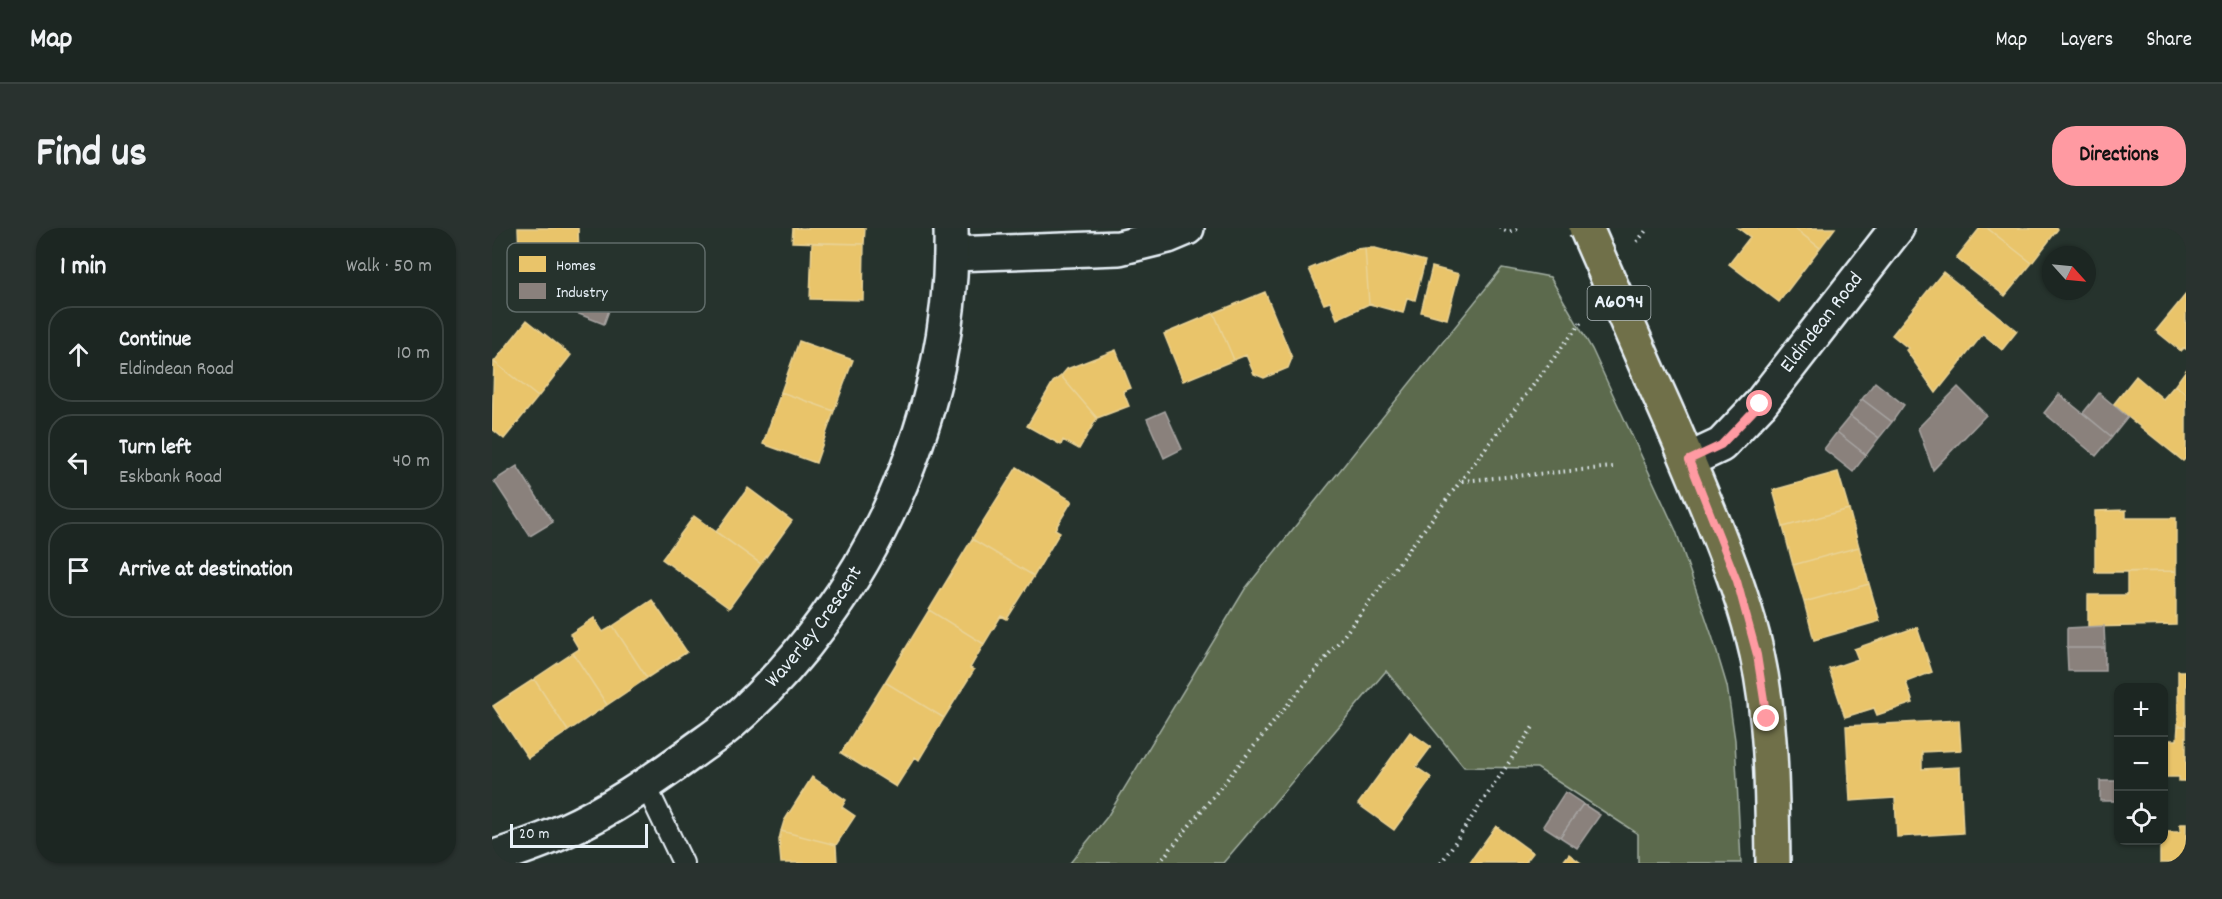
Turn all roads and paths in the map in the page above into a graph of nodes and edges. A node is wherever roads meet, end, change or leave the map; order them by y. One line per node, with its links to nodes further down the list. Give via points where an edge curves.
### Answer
1 (1187, 228): 7 (street, Waverley Crescent, via 1119,248)
2 (1499, 228): 3 (path, via 1508,232)
3 (1521, 228)
4 (1586, 228): 10 (main road, A6094, bridge)
5 (1648, 228): 8 (path)
6 (1897, 228): 10 (street, Eldindean Road, via 1760,404 1721,445)
7 (951, 241): 14 (street, Waverley Crescent, via 945,323 933,388 888,512 857,571 820,626 778,677 731,723)
8 (1636, 243)
9 (1584, 318): 12 (path)
10 (1689, 460): 19 (main road, A6094, via 1737,581 1757,655 1767,719)
11 (1613, 467): 12 (path)
12 (1462, 481): 17 (path, via 1342,638)
13 (1535, 724): 18 (path)
14 (646, 786): 15 (street, Waverley Crescent, via 564,831); 16 (lane)
15 (492, 858)
16 (683, 863)
17 (1159, 863)
18 (1441, 863)
19 (1773, 863)

